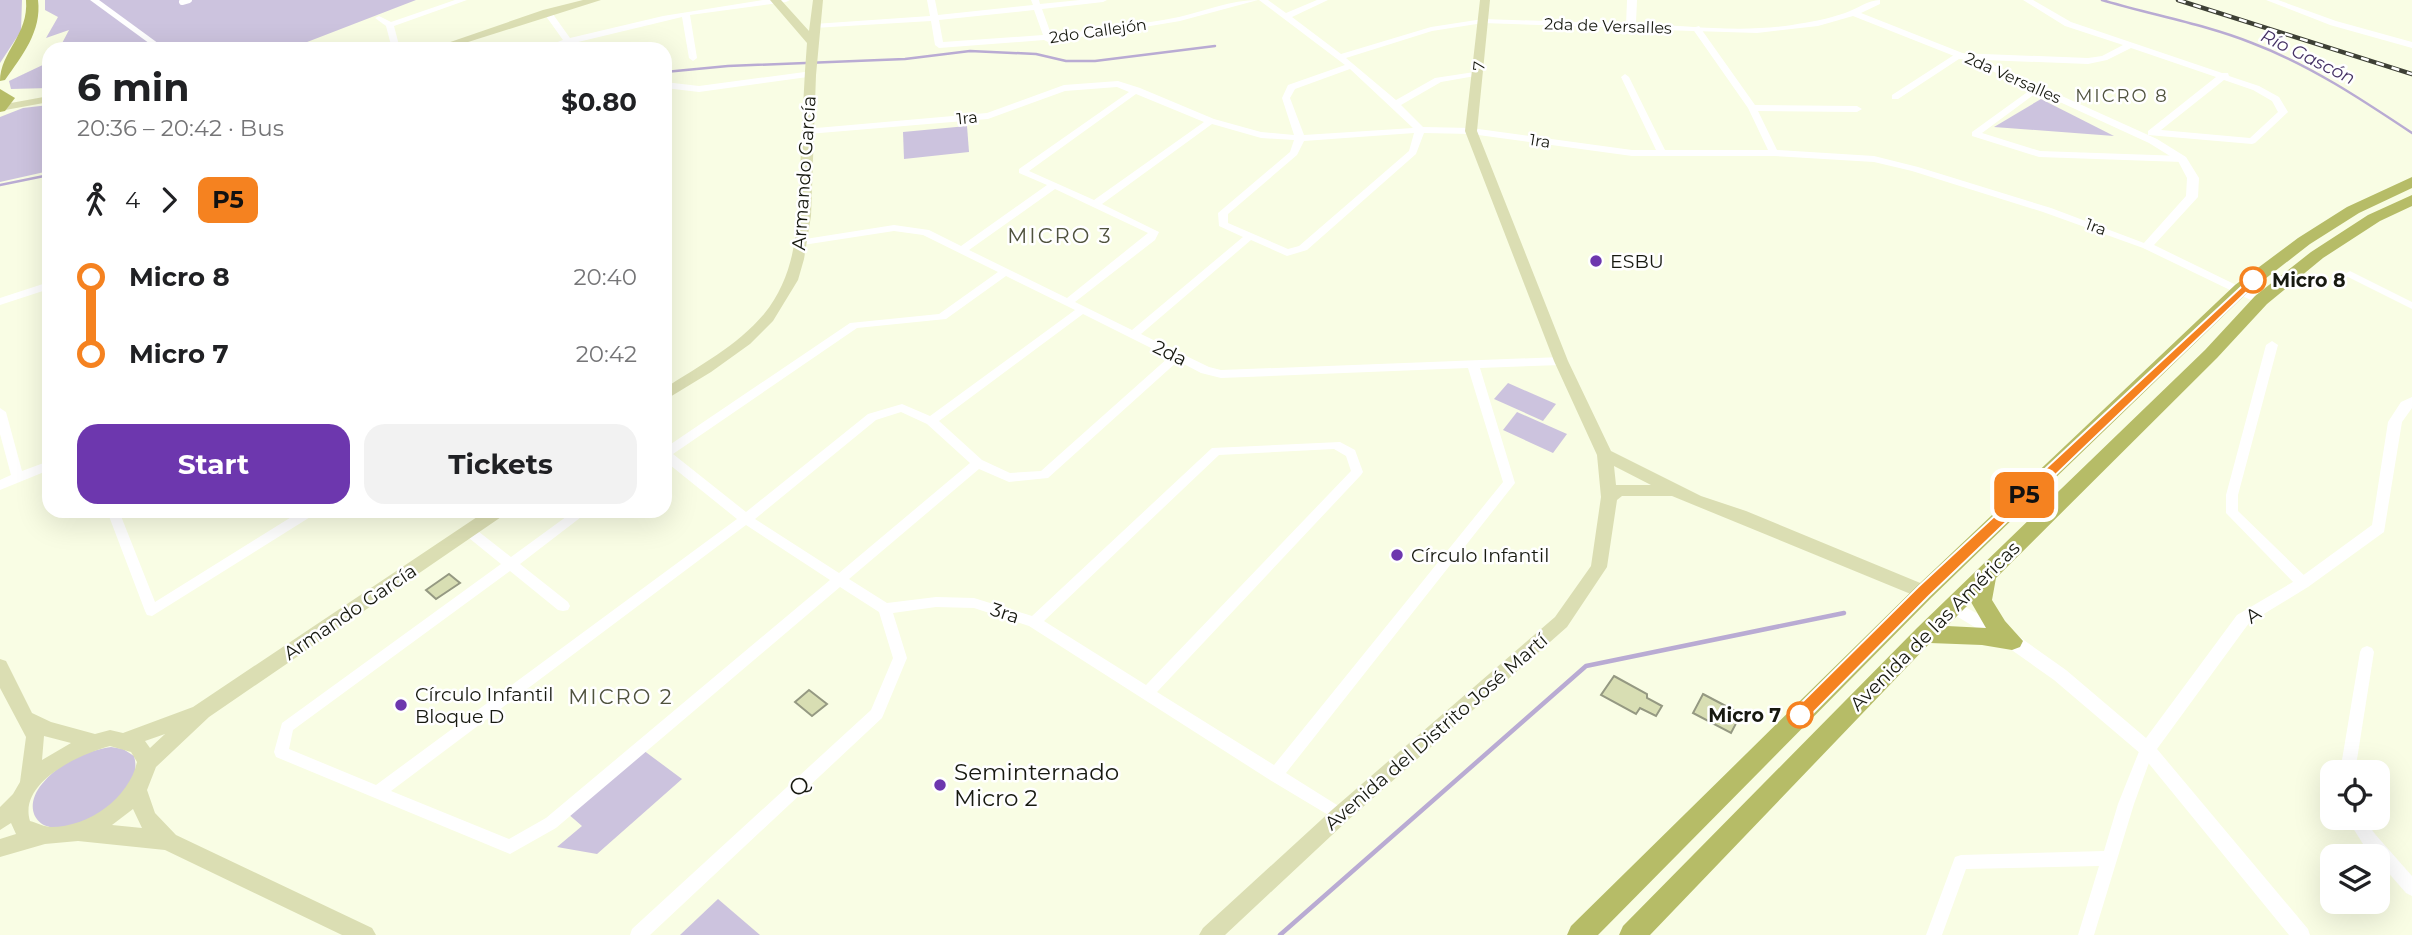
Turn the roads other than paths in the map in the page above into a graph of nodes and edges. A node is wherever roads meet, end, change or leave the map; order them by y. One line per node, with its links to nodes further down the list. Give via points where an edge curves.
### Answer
1 (32, 0): 47 (main road, via 35,13)
2 (94, 0): 33 (street)
3 (463, 0): 26 (street)
4 (596, 0): 19 (main road)
5 (775, 0): 6 (street); 21 (street); 32 (main road)
6 (786, 0)
7 (818, 0): 27 (main road, Armando García)
8 (931, 0): 24 (street)
9 (1103, 0): 18 (street)
10 (1254, 0): 31 (street, 2do Callejón, via 1180,19)
11 (1263, 0): 22 (street)
12 (1324, 0): 22 (street)
13 (1486, 0): 25 (main road, 7)
14 (1632, 0): 28 (street)
15 (2027, 0): 39 (street, via 2068,24)
16 (1876, 1): 20 (street, 2da de Versalles)
17 (2274, 1): 38 (street)
18 (1036, 4): 24 (street); 31 (street)
19 (547, 12): 35 (main road); 36 (street)
20 (1856, 14): 29 (street, 2da de Versalles, via 1776,30); 40 (street, 2da Versalles)
21 (686, 15): 37 (street); 42 (street)
22 (1286, 16): 41 (street)
23 (379, 18): 26 (street)
24 (934, 18): 27 (street); 31 (street, 2do Callejón, via 939,45)
25 (1483, 21): 28 (street, 2da de Versalles); 41 (street, 2da de Versalles, via 1431,29); 45 (main road, 7)
26 (390, 25): 34 (street)
27 (814, 26): 32 (main road, Armando García)
28 (1632, 26): 29 (street, 2da de Versalles)
29 (1696, 28): 57 (street)
30 (2412, 30): 38 (street)
31 (1048, 38)
32 (812, 41): 44 (main road, Armando García)
33 (152, 42)
34 (394, 42)
35 (456, 42)
36 (569, 42)
37 (582, 42)
38 (2408, 44)
39 (2130, 45): 40 (street, via 2088,61); 46 (street)
40 (1963, 56): 50 (street, 2da Versalles); 53 (street)
41 (1339, 57): 43 (street)
42 (693, 58)
43 (1350, 65): 56 (street); 64 (street, via 1291,87 1286,98)
44 (812, 67): 49 (street, via 699,89); 61 (main road, Armando García)
45 (1478, 73): 56 (street, via 1438,80); 62 (main road, 7)
46 (2225, 75): 63 (street); 63 (street, via 2276,99 2283,111 2252,141)
47 (0, 77)
48 (1625, 77): 65 (street)
49 (672, 86)
50 (2037, 88): 63 (street, 2da Versalles); 67 (street, via 1975,134 2039,154)
51 (1137, 90): 59 (street, 1ra); 61 (street, 1ra, via 1118,84 1064,88 988,116); 69 (street, via 1022,171)
52 (42, 93): 55 (main road)
53 (1895, 97)
54 (42, 99): 55 (main road)
55 (2, 101)
56 (1396, 104): 60 (street)
57 (1752, 108): 58 (street); 66 (street)
58 (1857, 109)
59 (1211, 121): 64 (street, 1ra, via 1261,135); 71 (street)
60 (1420, 130): 62 (street, 1ra); 64 (street, 1ra); 72 (street, via 1413,152 1303,248 1286,253)
61 (808, 131): 73 (main road, Armando García)
62 (1471, 131): 65 (street, 1ra, via 1600,150); 88 (main road, Avenida del Distrito José Martí)
63 (2149, 134): 67 (street, 2da Versalles)
64 (1300, 138): 72 (street, via 1294,153 1223,213 1223,223)
65 (1662, 153): 66 (street, 1ra)
66 (1774, 153): 74 (street, 1ra, via 1874,159 1915,169)
67 (2182, 159): 74 (street, via 2193,178 2192,198)
68 (2412, 182): 79 (main road, Avenida de las Américas, via 2353,210)
69 (1054, 185): 71 (street); 75 (street)
70 (2412, 200): 80 (main road, Avenida de las Américas, via 2317,255)
71 (1096, 203): 82 (street, via 1154,232)
72 (1250, 236): 85 (street)
73 (803, 242): 75 (street, 2da, via 894,228 925,232); 90 (main road, Armando García, via 793,278 768,318 737,347)
74 (2147, 246): 79 (street, 1ra)
75 (962, 249): 76 (street, 2da)
76 (1006, 271): 82 (street, 2da); 94 (street, via 942,317 854,325)
77 (2350, 274): 83 (street)
78 (42, 287): 81 (street)
79 (2241, 289): 80 (street, 1ra); 113 (main road, Avenida de las Américas)
80 (2261, 300): 110 (main road, Avenida de las Américas)
81 (0, 302)
82 (1068, 302): 84 (street, 2da)
83 (2411, 303)
84 (1082, 310): 85 (street, 2da); 93 (street)
85 (1133, 335): 87 (street, 2da)
86 (2273, 345): 112 (street, via 2232,495 2232,513)
87 (1177, 356): 89 (street, 2da, via 1221,374); 97 (street, via 1044,475 1009,478)
88 (1561, 361): 89 (street, 2da); 95 (main road, Avenida del Distrito José Martí)
89 (1474, 365): 130 (street, via 1509,483)
90 (672, 391)
91 (2412, 401): 112 (street, A, via 2395,422 2379,527)
92 (0, 412): 99 (street)
93 (931, 421): 97 (street); 107 (street, via 902,408 872,417)
94 (672, 449)
95 (1605, 455): 101 (main road); 102 (main road, Avenida del Distrito José Martí)
96 (672, 460): 107 (street)
97 (978, 463): 111 (street)
98 (42, 468): 99 (street)
99 (18, 478): 100 (street)
100 (0, 485)
101 (1674, 491): 102 (main road, via 1619,491); 113 (main road)
102 (1609, 497): 134 (main road, Avenida del Distrito José Martí, via 1599,567 1561,622)
103 (116, 518): 104 (street, via 152,611)
104 (300, 518)
105 (488, 518): 108 (main road, Armando García)
106 (573, 518): 109 (street)
107 (746, 519): 111 (street); 133 (street)
108 (469, 531): 109 (street); 123 (main road, Armando García)
109 (509, 563): 114 (street); 133 (street, via 287,727 281,752)
110 (1986, 573): 115 (main road, Avenida de las Américas); 119 (main road, via 1981,601 1997,627)
111 (841, 581): 116 (street); 133 (street, via 553,824 510,847)
112 (2303, 583): 127 (street, A, via 2243,619)
113 (1923, 592): 115 (main road); 146 (main road, Avenida de las Américas)
114 (564, 606)
115 (1953, 607): 118 (main road, Avenida de las Américas); 119 (street)
116 (885, 609): 117 (street, 3ra, via 936,602 974,603); 144 (street, Q, via 900,658 877,713)
117 (1034, 622): 122 (street, 3ra); 122 (street, via 1216,451 1336,445 1351,453 1357,472)
118 (1925, 634): 119 (main road); 147 (main road, Avenida de las Américas)
119 (2012, 640): 127 (street)
120 (2367, 652): 128 (street)
121 (0, 666): 124 (main road)
122 (1146, 694): 130 (street, 3ra)
123 (202, 711): 125 (main road, Armando García); 129 (main road, Armando García)
124 (24, 718): 126 (main road); 132 (main road, via 35,737)
125 (129, 739): 126 (main road, Armando García); 129 (main road, via 146,751)
126 (93, 741): 132 (main road, via 51,764)
127 (2147, 749): 141 (street, A); 150 (street)
128 (2349, 760)
129 (149, 761): 131 (main road)
130 (1275, 775): 134 (street, 3ra)
131 (137, 790): 137 (main road, via 100,823); 139 (main road, via 150,826)
132 (26, 791): 135 (main road); 138 (main road, via 18,812 23,828)
133 (378, 792)
134 (1340, 815): 145 (main road, Avenida del Distrito José Martí)
135 (0, 821)
136 (2363, 830): 142 (street)
137 (76, 833): 138 (main road); 139 (main road)
138 (42, 836): 140 (main road)
139 (169, 842): 143 (main road)
140 (0, 848)
141 (2111, 859): 148 (street, via 1961,862); 149 (street)
142 (2412, 888)
143 (365, 935)
144 (638, 935)
145 (1210, 935)
146 (1580, 935)
147 (1632, 935)
148 (1934, 935)
149 (2086, 935)
150 (2301, 935)

